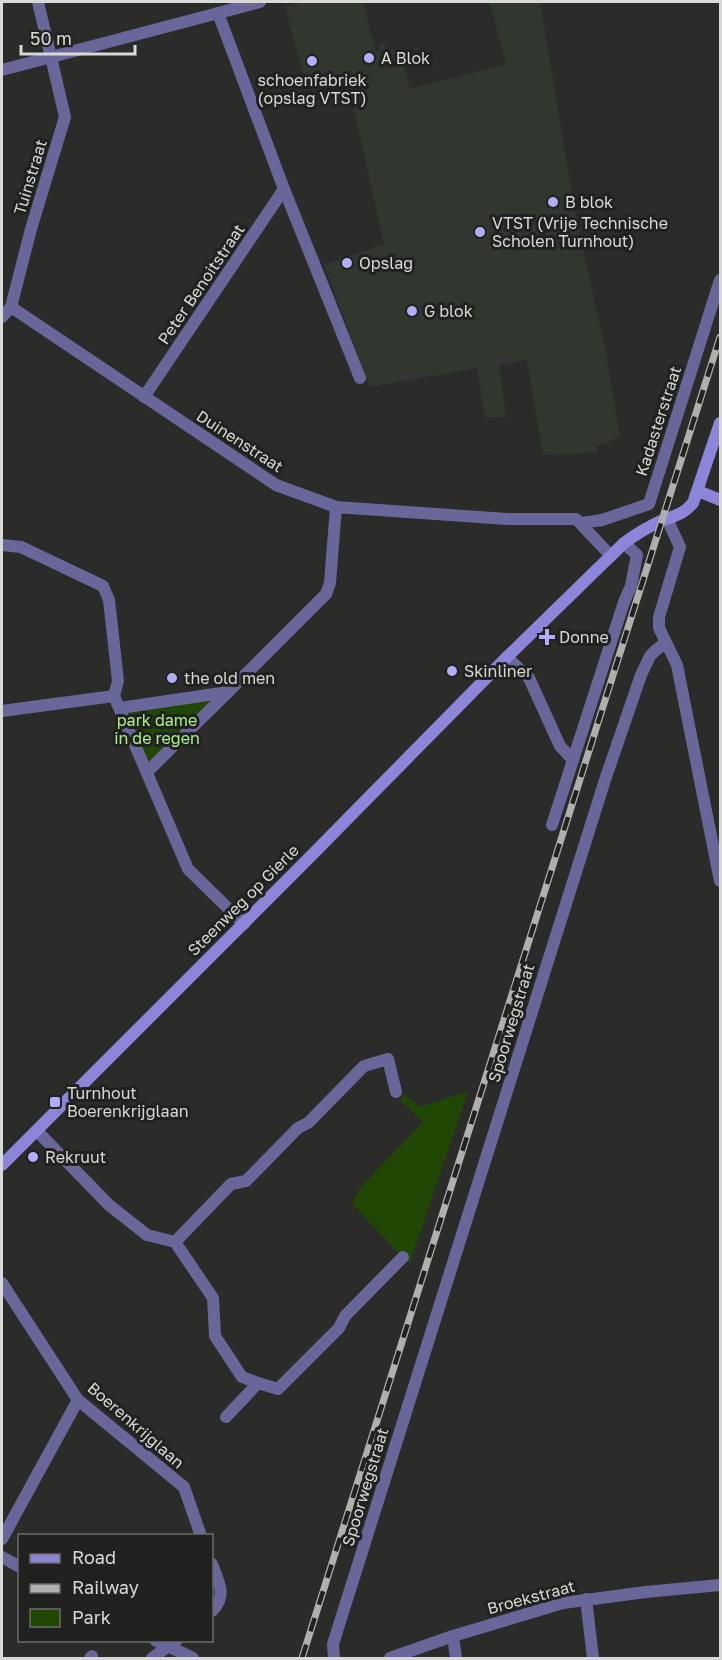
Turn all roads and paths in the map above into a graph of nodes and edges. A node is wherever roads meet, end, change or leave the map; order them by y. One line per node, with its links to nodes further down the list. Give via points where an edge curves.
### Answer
1 (38, 2): 4 (street, Tuinstraat)
2 (260, 2): 3 (street)
3 (218, 13): 4 (street); 6 (street)
4 (51, 57): 5 (street); 8 (street, Tuinstraat, via 65,117)
5 (2, 70)
6 (284, 189): 10 (street); 11 (street, Peter Benoitstraat)
7 (720, 280): 17 (street, Kadasterstraat, via 649,504)
8 (6, 307): 9 (street); 11 (street, Duinenstraat)
9 (2, 317)
10 (360, 378)
11 (144, 398): 15 (street, Duinenstraat, via 276,485)
12 (720, 423): 13 (street)
13 (698, 491): 14 (street); 16 (street, via 687,511)
14 (720, 500)
15 (336, 507): 17 (street, Duinenstraat, via 507,519 576,519); 23 (street, via 326,594)
16 (667, 519): 18 (street, Steenweg op Gierle); 21 (street, via 680,547 659,617)
17 (581, 523): 20 (street)
18 (624, 543): 20 (street, Steenweg op Gierle); 27 (street, via 638,555 631,586)
19 (2, 545): 24 (street, via 21,548 102,586 109,600 118,681)
20 (611, 556): 22 (street, Steenweg op Gierle)
21 (665, 643): 30 (street, via 677,665); 53 (street, Spoorwegstraat, via 650,656 641,675 605,780 333,1644)
22 (507, 657): 27 (street, via 529,678 560,746); 31 (street, Steenweg op Gierle)
23 (228, 692): 25 (street); 28 (street)
24 (114, 696): 25 (street); 26 (street)
25 (120, 708): 28 (street)
26 (2, 711)
27 (573, 760): 29 (street)
28 (147, 772): 31 (street, via 188,869)
29 (552, 825)
30 (720, 881)
31 (244, 924): 33 (street, Steenweg op Gierle)
32 (396, 1092): 35 (street, via 388,1059 364,1066 246,1181 231,1184)
33 (37, 1131): 34 (street, Steenweg op Gierle); 35 (street, via 109,1204 147,1235)
34 (2, 1165)
35 (176, 1242): 38 (street, via 213,1298 215,1336 242,1377)
36 (402, 1257): 38 (street, via 278,1389)
37 (2, 1282): 39 (street, Boerenkrijglaan)
38 (258, 1383): 40 (street)
39 (78, 1400): 41 (street, Boerenkrijglaan, via 184,1487); 42 (street)
40 (226, 1417)
41 (200, 1534)
42 (2, 1539)
43 (2, 1557): 44 (street)
44 (18, 1566)
45 (213, 1567): 48 (street, via 222,1592)
46 (720, 1585): 47 (street, Broekstraat)
47 (586, 1599): 49 (street, Broekstraat); 56 (street)
48 (213, 1610)
49 (453, 1636): 54 (street, Broekstraat); 55 (street)
50 (172, 1644): 51 (street); 52 (street)
51 (152, 1659)
52 (193, 1659)
53 (334, 1659)
54 (390, 1659)
55 (456, 1659)
56 (593, 1659)

